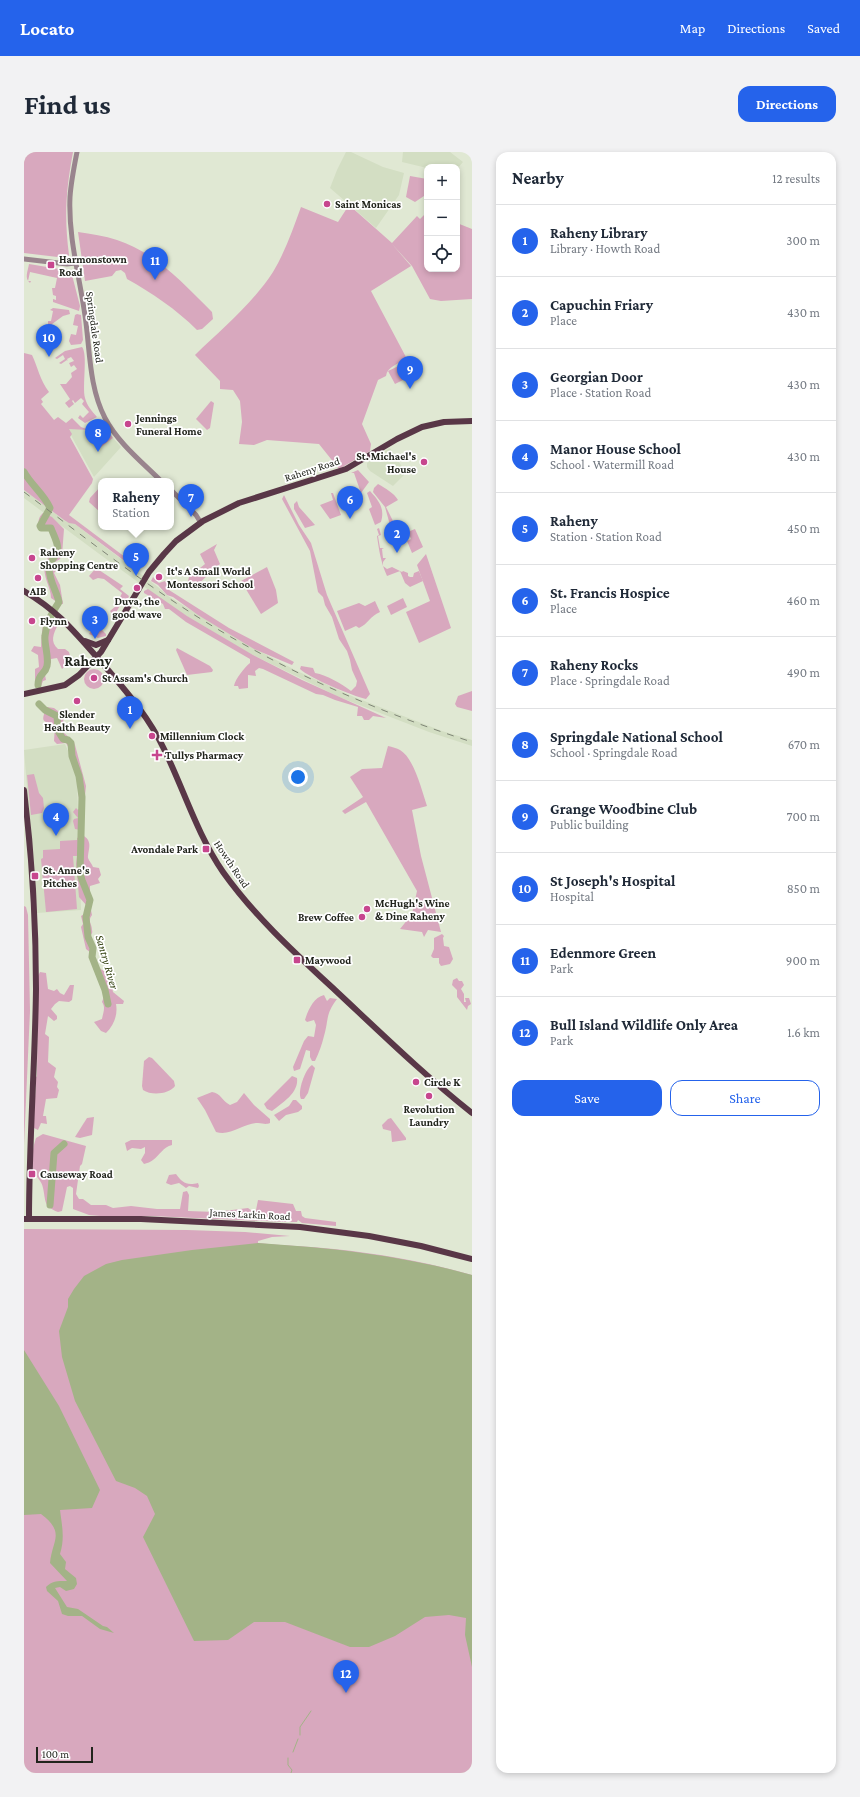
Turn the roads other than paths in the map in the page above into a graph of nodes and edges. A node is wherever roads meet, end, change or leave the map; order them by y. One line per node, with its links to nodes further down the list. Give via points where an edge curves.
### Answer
1 (77, 152): 3 (street, Springdale Road, via 70,197)
2 (24, 258): 3 (street)
3 (75, 263): 5 (street, Springdale Road, via 99,404 113,431)
4 (472, 421): 7 (main road, Raheny Road, via 444,422 422,427 346,469 239,503)
5 (158, 478)
6 (174, 493): 7 (street)
7 (201, 522): 10 (main road, Raheny Road, via 170,547 146,577)
8 (24, 591): 9 (main road, Howth Road, via 54,610)
9 (80, 637): 10 (main road, via 89,644 96,645); 11 (main road, Howth Road)
10 (110, 638): 11 (main road, Raheny Road)
11 (97, 657): 12 (main road, Raheny Road, via 69,683); 14 (main road, Howth Road, via 152,726 208,848 223,872 251,907 282,941 406,1058)
12 (24, 694)
13 (24, 790): 15 (main road, via 31,861 36,966)
14 (472, 1113)
15 (26, 1219): 16 (main road, James Larkin Road, via 141,1219 300,1227 369,1236)
16 (472, 1259)

